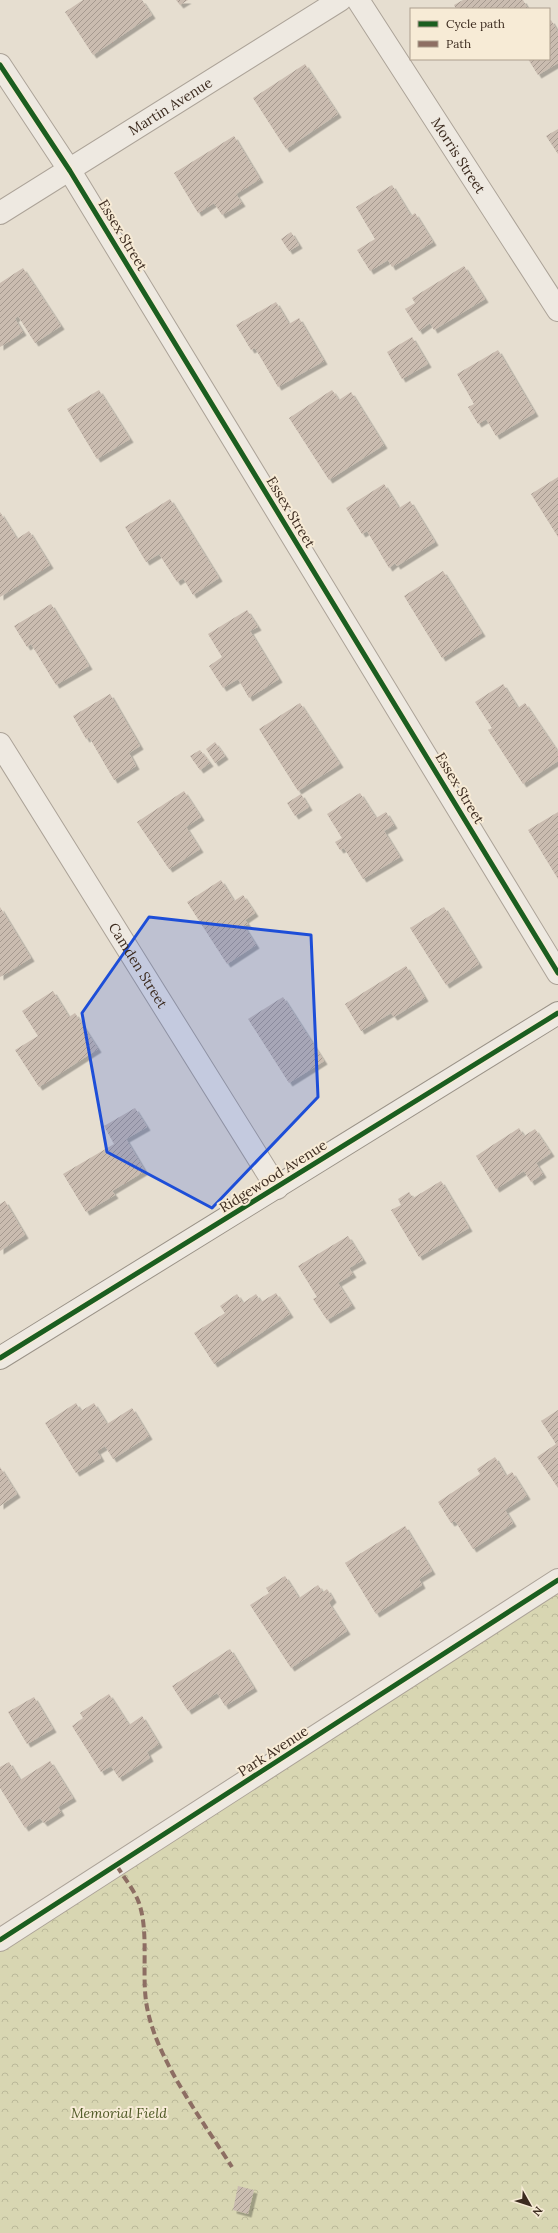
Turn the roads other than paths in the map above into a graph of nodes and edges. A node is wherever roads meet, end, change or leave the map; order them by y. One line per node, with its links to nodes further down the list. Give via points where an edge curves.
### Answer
1 (340, 0): 4 (street, Martin Avenue)
2 (358, 0): 6 (street, Morris Street)
3 (0, 65): 4 (street, Essex Street)
4 (70, 170): 5 (street, Martin Avenue); 8 (street, Essex Street)
5 (0, 213)
6 (558, 310)
7 (0, 744): 10 (street, Camden Street)
8 (558, 973)
9 (558, 1013): 10 (street, Ridgewood Avenue)
10 (277, 1188): 11 (street, Ridgewood Avenue)
11 (0, 1358)
12 (558, 1580): 13 (street, Park Avenue)
13 (0, 1940)

